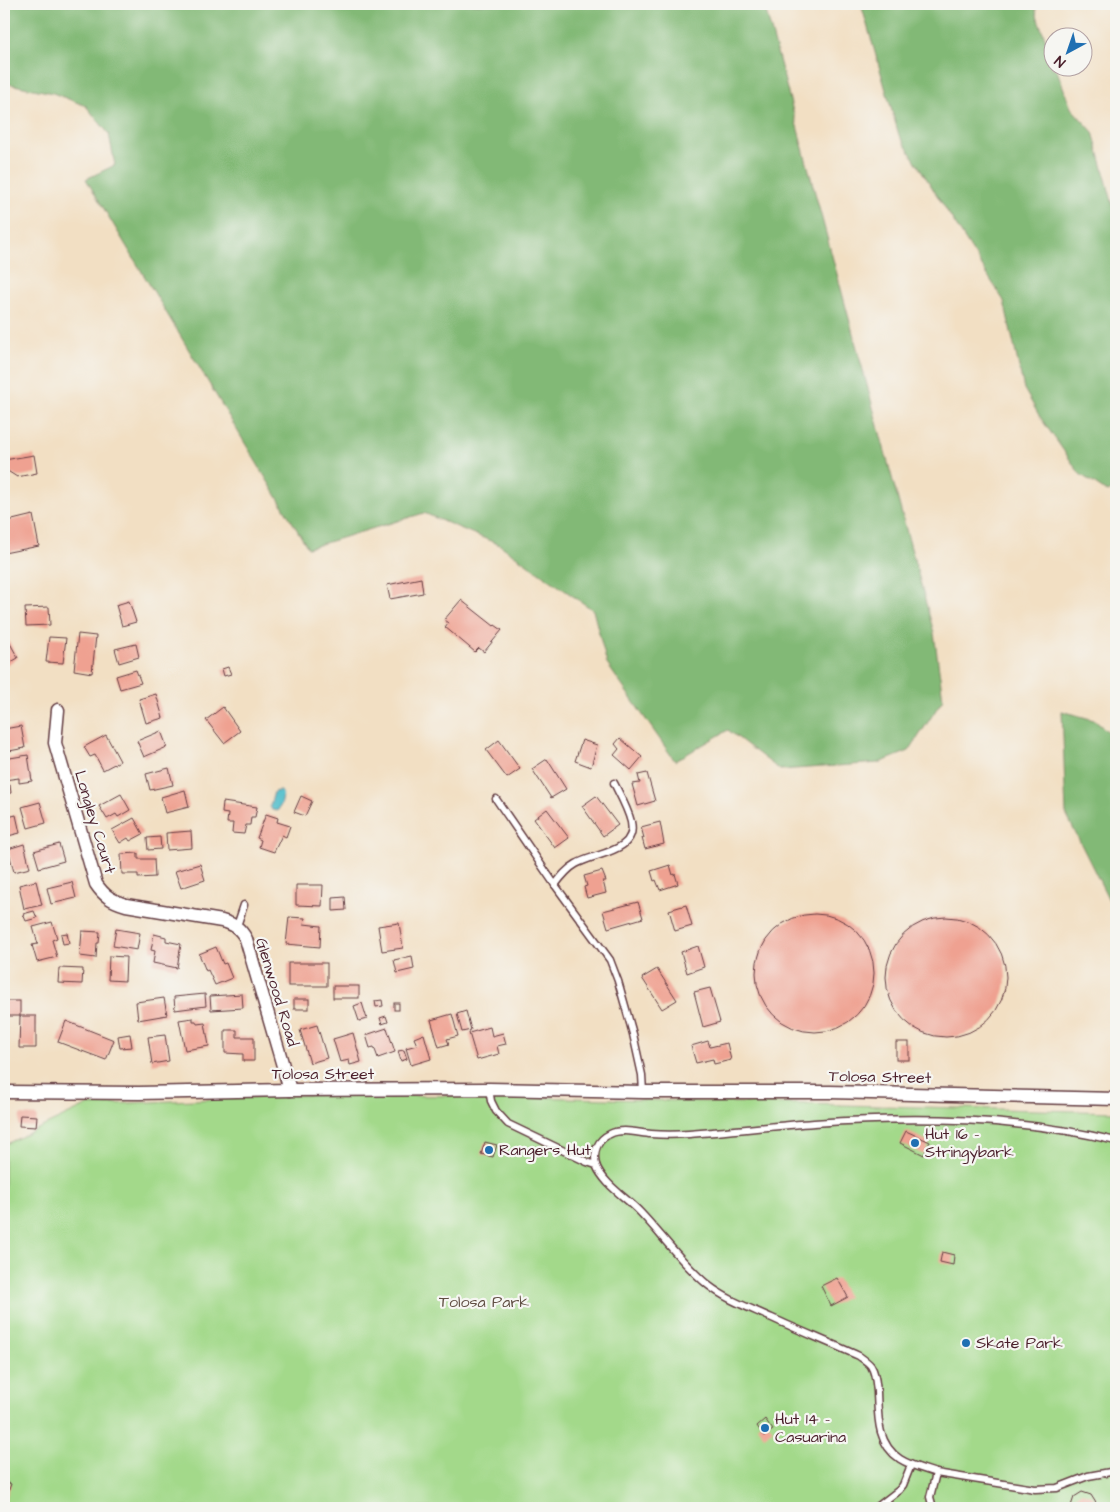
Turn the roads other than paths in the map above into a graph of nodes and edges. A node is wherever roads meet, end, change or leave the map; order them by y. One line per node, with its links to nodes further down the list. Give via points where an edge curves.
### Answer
1 (58, 710): 6 (street, Longley Court, via 55,743 96,884 102,892 108,899 126,906)
2 (614, 783): 4 (lane, via 631,821 629,839 618,849 576,864)
3 (496, 799): 4 (lane)
4 (555, 885): 10 (lane, via 610,960 633,1034)
5 (244, 905): 6 (lane, Glenwood Road)
6 (237, 926): 8 (street, Glenwood Road, via 246,940)
7 (489, 1089): 8 (street, Tolosa Street); 10 (street, Tolosa Street); 13 (lane, via 491,1101 508,1124)
8 (290, 1090): 9 (street, Tolosa Street)
9 (4, 1092)
10 (643, 1092): 11 (street, Tolosa Street, via 830,1092)
11 (1116, 1099)
12 (1116, 1141): 13 (lane, via 1029,1125 919,1119 815,1123 687,1134 623,1131 608,1134 601,1140 595,1152)
13 (596, 1165): 14 (lane, via 606,1180 640,1211 668,1245 717,1291 870,1364 875,1372 880,1434 891,1452)
14 (911, 1465): 16 (lane); 17 (lane, via 899,1490)
15 (1116, 1471): 16 (lane, via 1045,1489)
16 (936, 1472): 18 (lane, via 930,1497)
17 (877, 1507)
18 (933, 1508)

